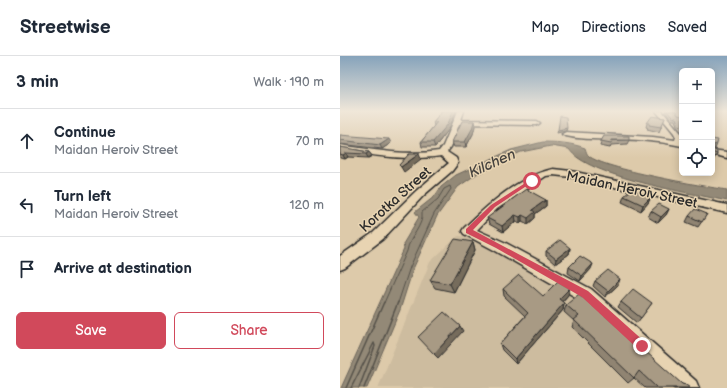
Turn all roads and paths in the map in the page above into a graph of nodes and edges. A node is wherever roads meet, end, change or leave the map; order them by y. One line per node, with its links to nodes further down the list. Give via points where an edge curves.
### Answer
1 (455, 126): 7 (street, Korotka Street)
2 (671, 126): 4 (street)
3 (566, 134): 5 (street, via 660,139)
4 (680, 140)
5 (679, 143)
6 (340, 147): 7 (street, Korotka Street, via 393,154)
7 (442, 153): 11 (street, Korotka Street, via 453,160 454,163 449,169 420,193 378,236)
8 (715, 153): 9 (street)
9 (727, 155)
10 (727, 209): 12 (street, Maidan Heroiv Street, via 553,172 543,174 513,192 493,206 468,231 585,294)
11 (340, 264)
12 (689, 388)

